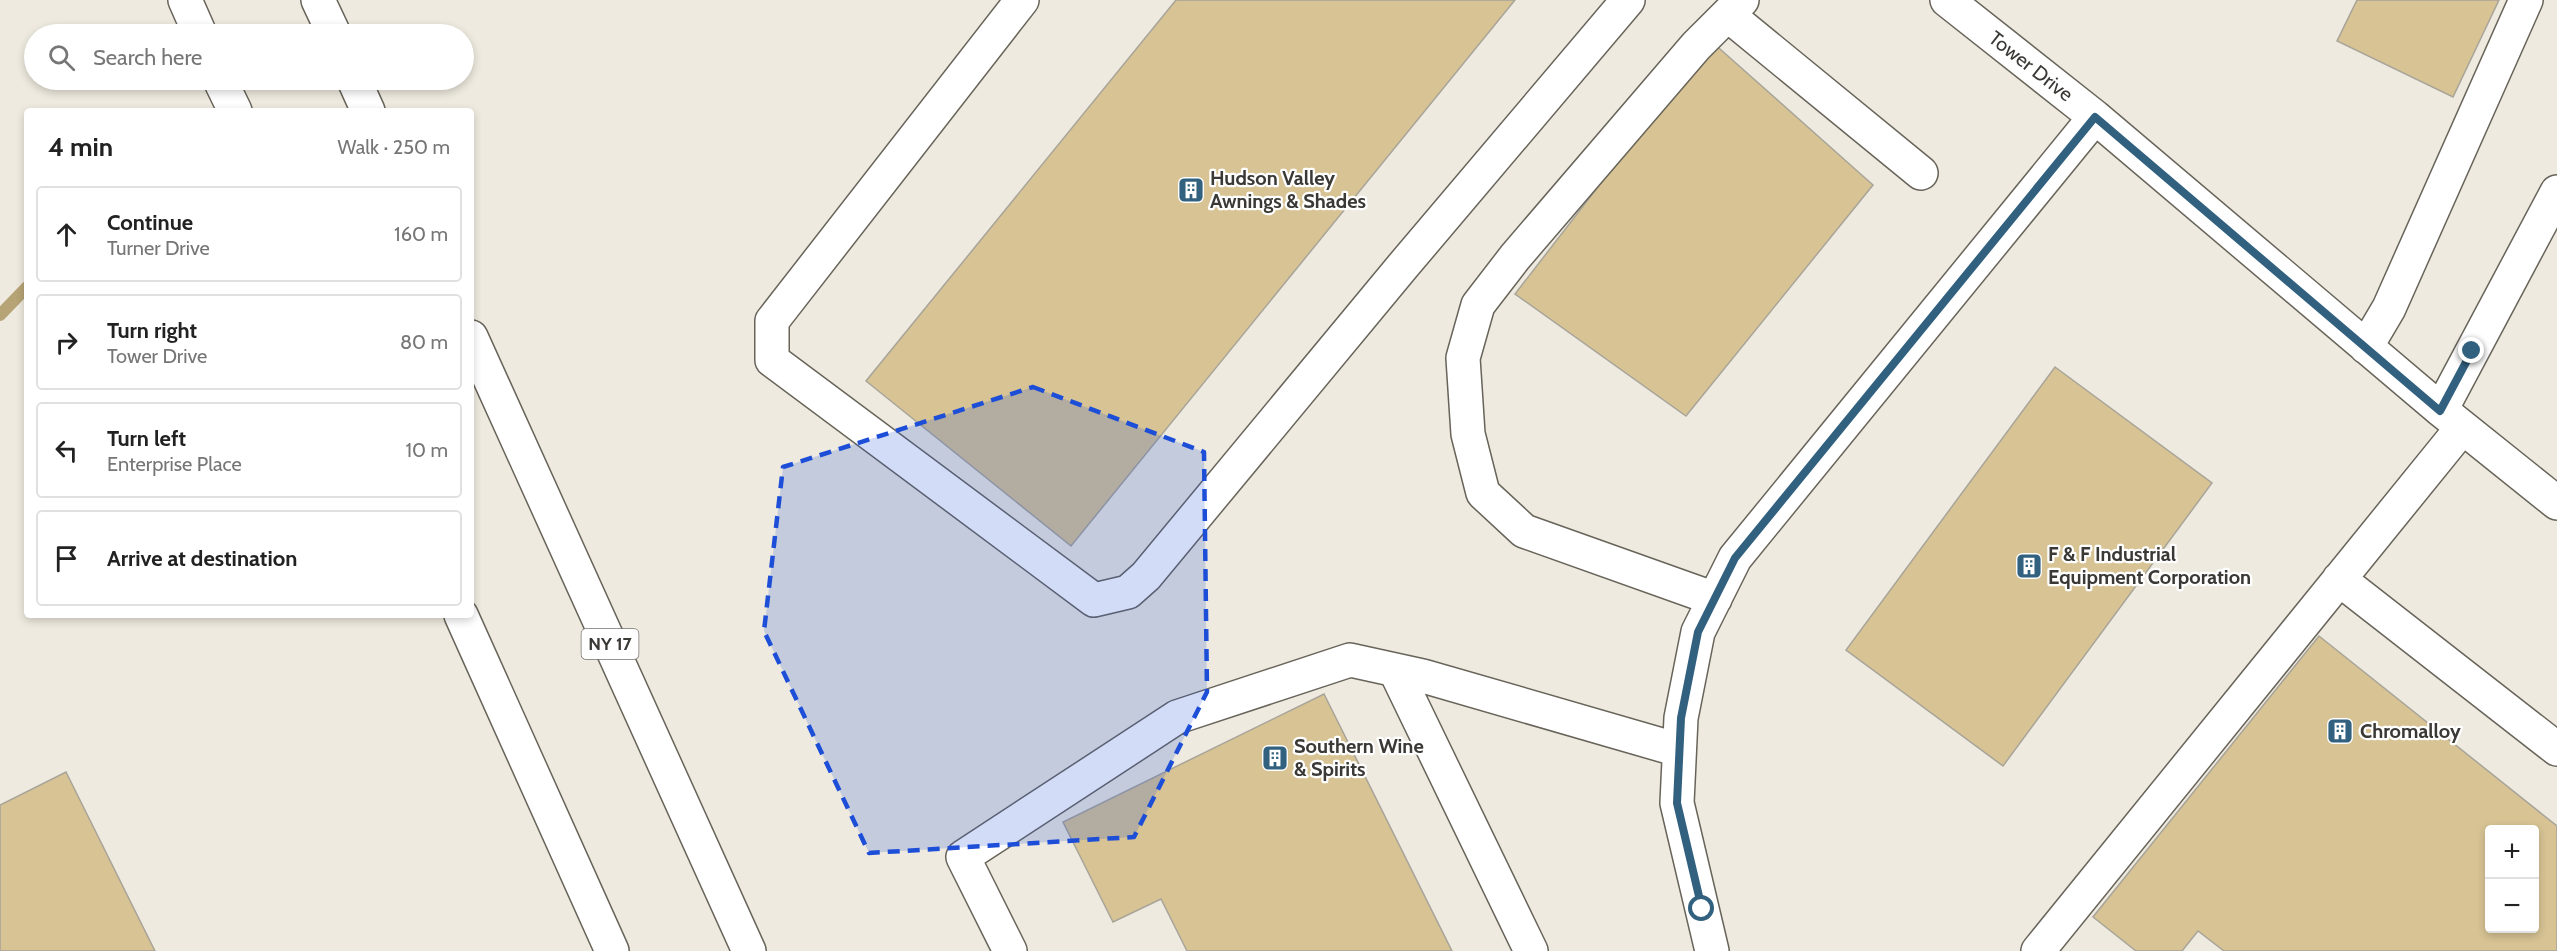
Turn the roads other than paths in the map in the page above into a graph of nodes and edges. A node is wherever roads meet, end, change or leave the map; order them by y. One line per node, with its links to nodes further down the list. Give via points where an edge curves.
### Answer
1 (185, 0): 8 (main road)
2 (318, 0): 9 (main road)
3 (1022, 0): 4 (main road, via 772,321 772,360 1094,600 1128,592 1146,576)
4 (1628, 0)
5 (1947, 0): 14 (main road, Tower Drive)
6 (2526, 0): 18 (main road, via 2389,308)
7 (1735, 7): 15 (main road); 22 (main road, via 1696,46 1515,257 1478,305 1463,358 1468,434 1483,493 1524,531)
8 (196, 24)
9 (329, 24)
10 (225, 90): 12 (main road)
11 (359, 90): 13 (main road)
12 (234, 108)
13 (367, 108)
14 (2095, 117): 18 (main road, Tower Drive); 22 (main road, via 1735,558)
15 (1921, 173)
16 (2557, 192): 19 (main road)
17 (474, 344): 28 (main road, NY 17)
18 (2366, 347): 19 (main road, Tower Drive)
19 (2451, 419): 20 (main road, Tower Drive); 21 (main road)
20 (2557, 503)
21 (2339, 579): 25 (main road); 32 (main road)
22 (1715, 599): 26 (main road, via 1698,632 1681,718)
23 (462, 618): 27 (main road)
24 (1395, 670): 26 (main road); 29 (main road, via 1350,660 1177,717 963,857); 30 (main road)
25 (2557, 749)
26 (1679, 750): 31 (main road, via 1677,803)
27 (612, 951)
28 (749, 951)
29 (1010, 951)
30 (1531, 951)
31 (1712, 951)
32 (2038, 951)

